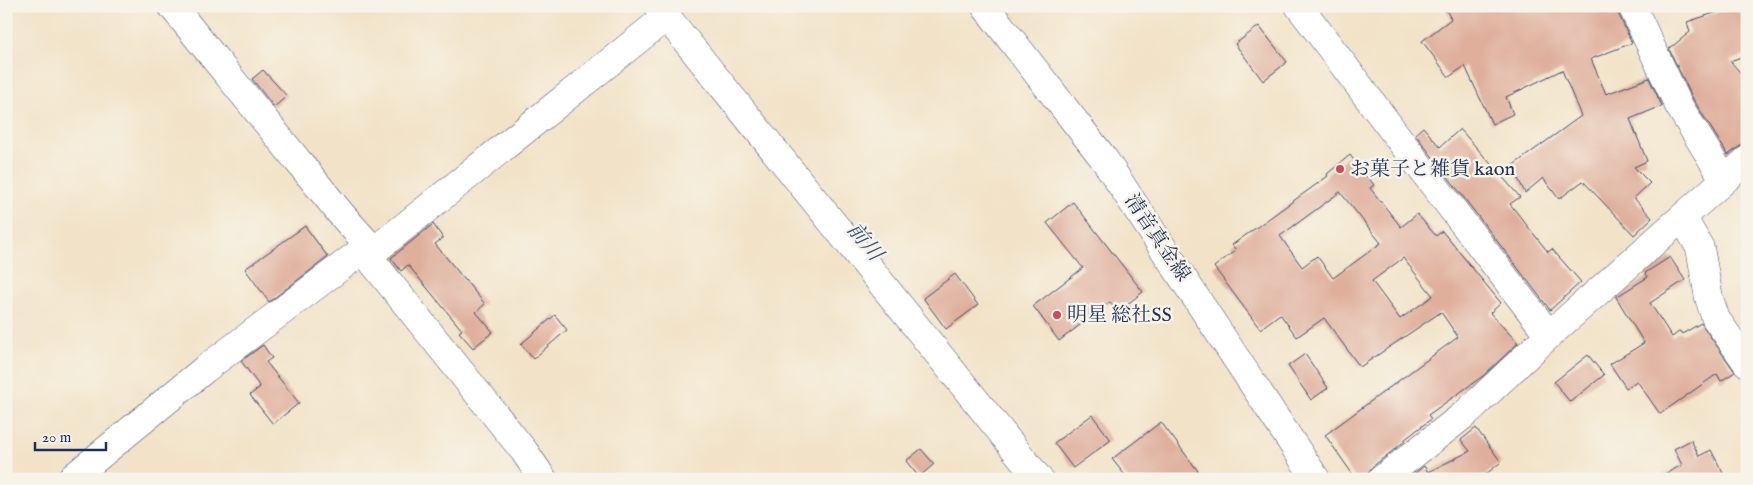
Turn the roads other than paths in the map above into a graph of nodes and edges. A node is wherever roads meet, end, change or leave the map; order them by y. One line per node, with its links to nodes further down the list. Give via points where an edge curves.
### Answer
1 (172, 6): 9 (street)
2 (985, 6): 15 (street, 清音真金線, via 1104,159)
3 (1299, 6): 10 (street)
4 (1632, 6): 7 (street, via 1680,106)
5 (664, 10): 9 (street); 14 (street)
6 (1747, 160): 7 (street)
7 (1724, 179): 8 (street)
8 (1683, 218): 10 (street); 11 (street, via 1700,248 1716,319)
9 (368, 251): 12 (street, via 205,369); 13 (street)
10 (1549, 334): 16 (street, via 1465,414)
11 (1747, 363)
12 (71, 479)
13 (543, 479)
14 (1039, 479)
15 (1316, 479)
16 (1382, 479)

